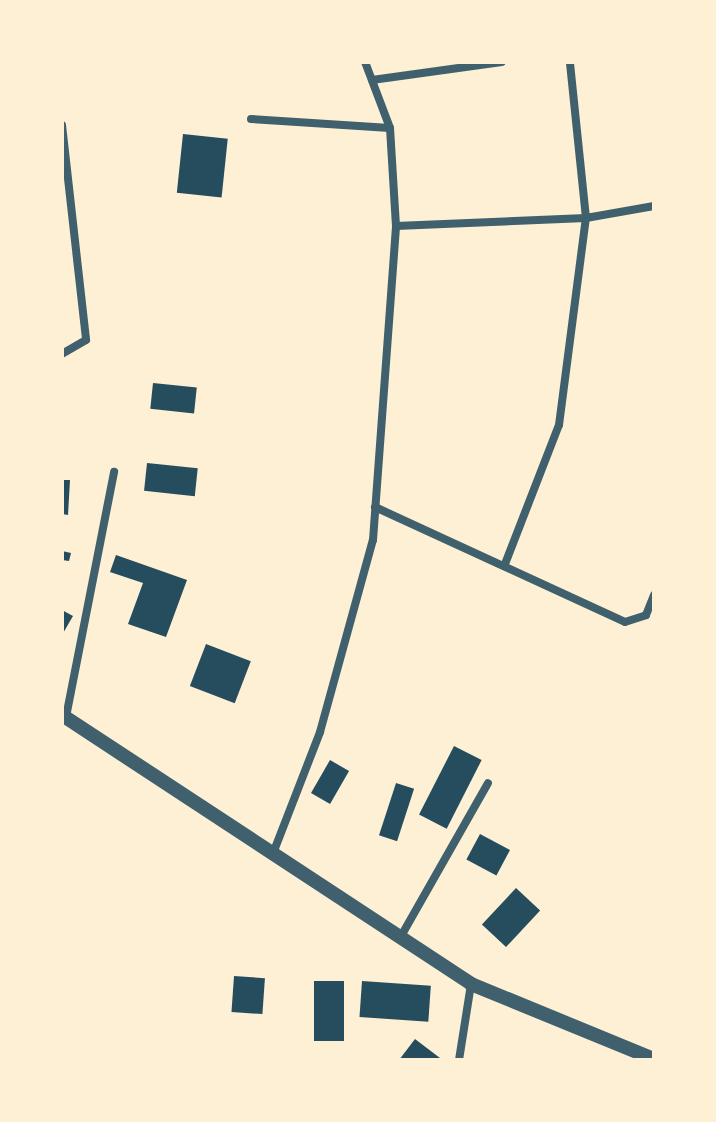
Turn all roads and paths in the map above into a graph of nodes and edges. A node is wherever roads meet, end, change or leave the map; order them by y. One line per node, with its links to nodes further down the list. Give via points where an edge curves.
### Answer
1 (365, 62): 4 (street)
2 (502, 62): 4 (street)
3 (570, 62): 9 (street)
4 (372, 80): 7 (street)
5 (251, 119): 7 (street)
6 (62, 125): 11 (street, via 86,340)
7 (390, 128): 10 (street)
8 (654, 206): 9 (street)
9 (586, 218): 10 (street); 14 (street, via 559,425)
10 (396, 226): 13 (street)
11 (62, 354)
12 (114, 472): 16 (street)
13 (375, 507): 14 (street); 18 (street, via 373,540 320,732)
14 (505, 564): 15 (street, via 625,622 646,615)
15 (654, 595)
16 (64, 716): 18 (street)
17 (488, 783): 19 (street)
18 (272, 856): 19 (street)
19 (400, 938): 20 (street)
20 (471, 984): 21 (street); 22 (street)
21 (654, 1059)
22 (459, 1060)

